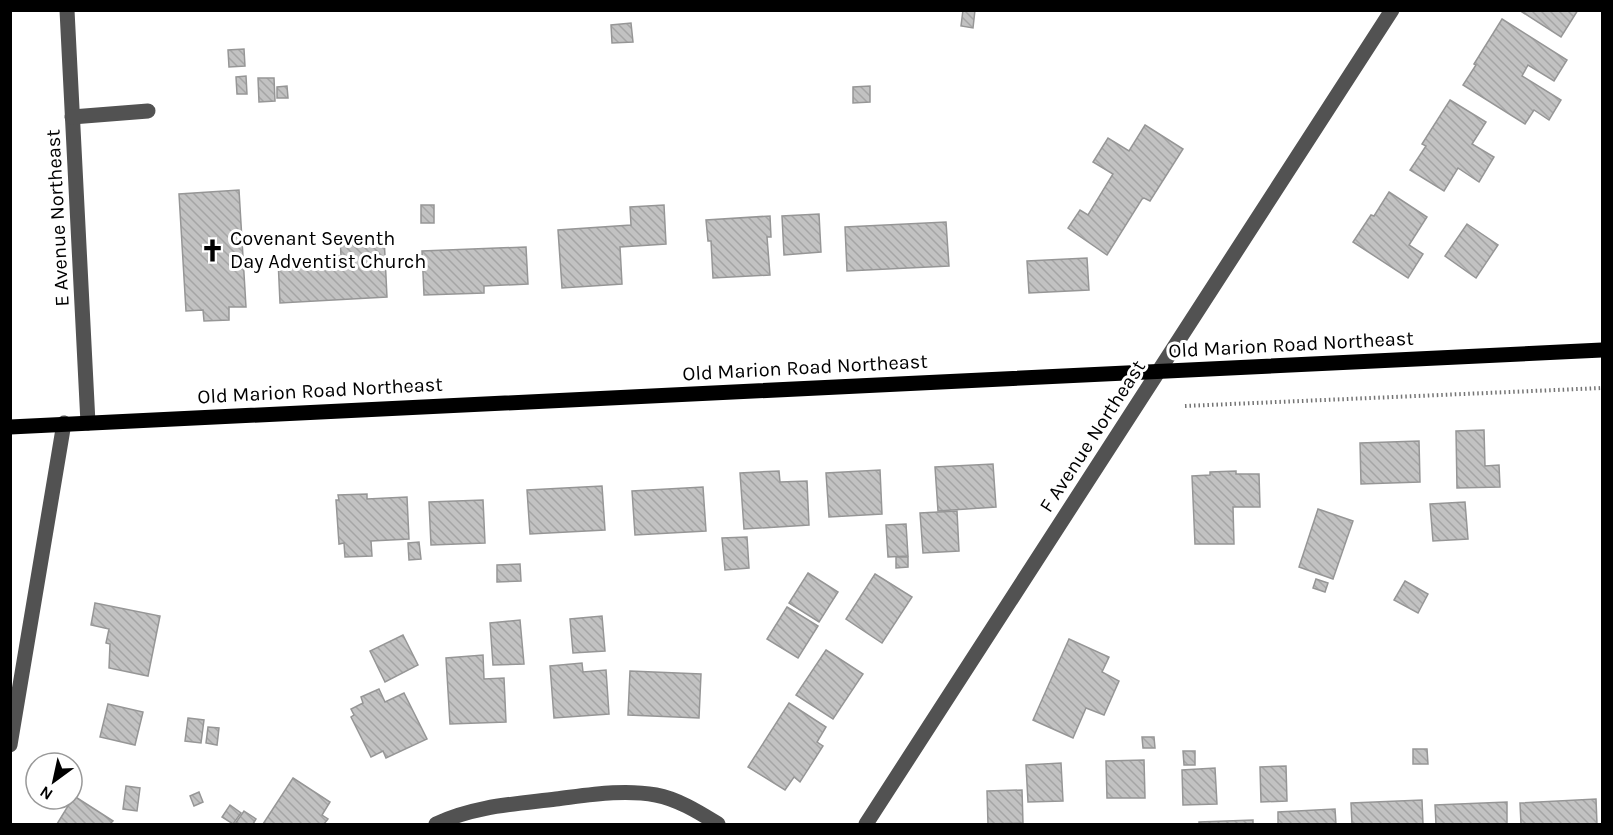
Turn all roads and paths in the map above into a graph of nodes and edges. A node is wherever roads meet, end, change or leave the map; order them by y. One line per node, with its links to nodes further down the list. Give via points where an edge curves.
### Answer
1 (67, 10): 4 (street, E Avenue Northeast)
2 (1392, 10): 6 (street, F Avenue Northeast)
3 (148, 111): 4 (street)
4 (72, 117): 10 (street, E Avenue Northeast)
5 (1602, 350): 6 (main road, Old Marion Road Northeast)
6 (1160, 371): 10 (main road, Old Marion Road Northeast); 15 (street, F Avenue Northeast)
7 (1602, 388): 8 (path)
8 (1185, 406)
9 (64, 423): 10 (main road, Old Marion Road Northeast); 11 (main road, Old Marion Road Northeast); 12 (street)
10 (88, 423)
11 (10, 427)
12 (10, 745)
13 (436, 825): 14 (street, via 488,807 615,792 657,795 699,812)
14 (718, 825)
15 (866, 825)

